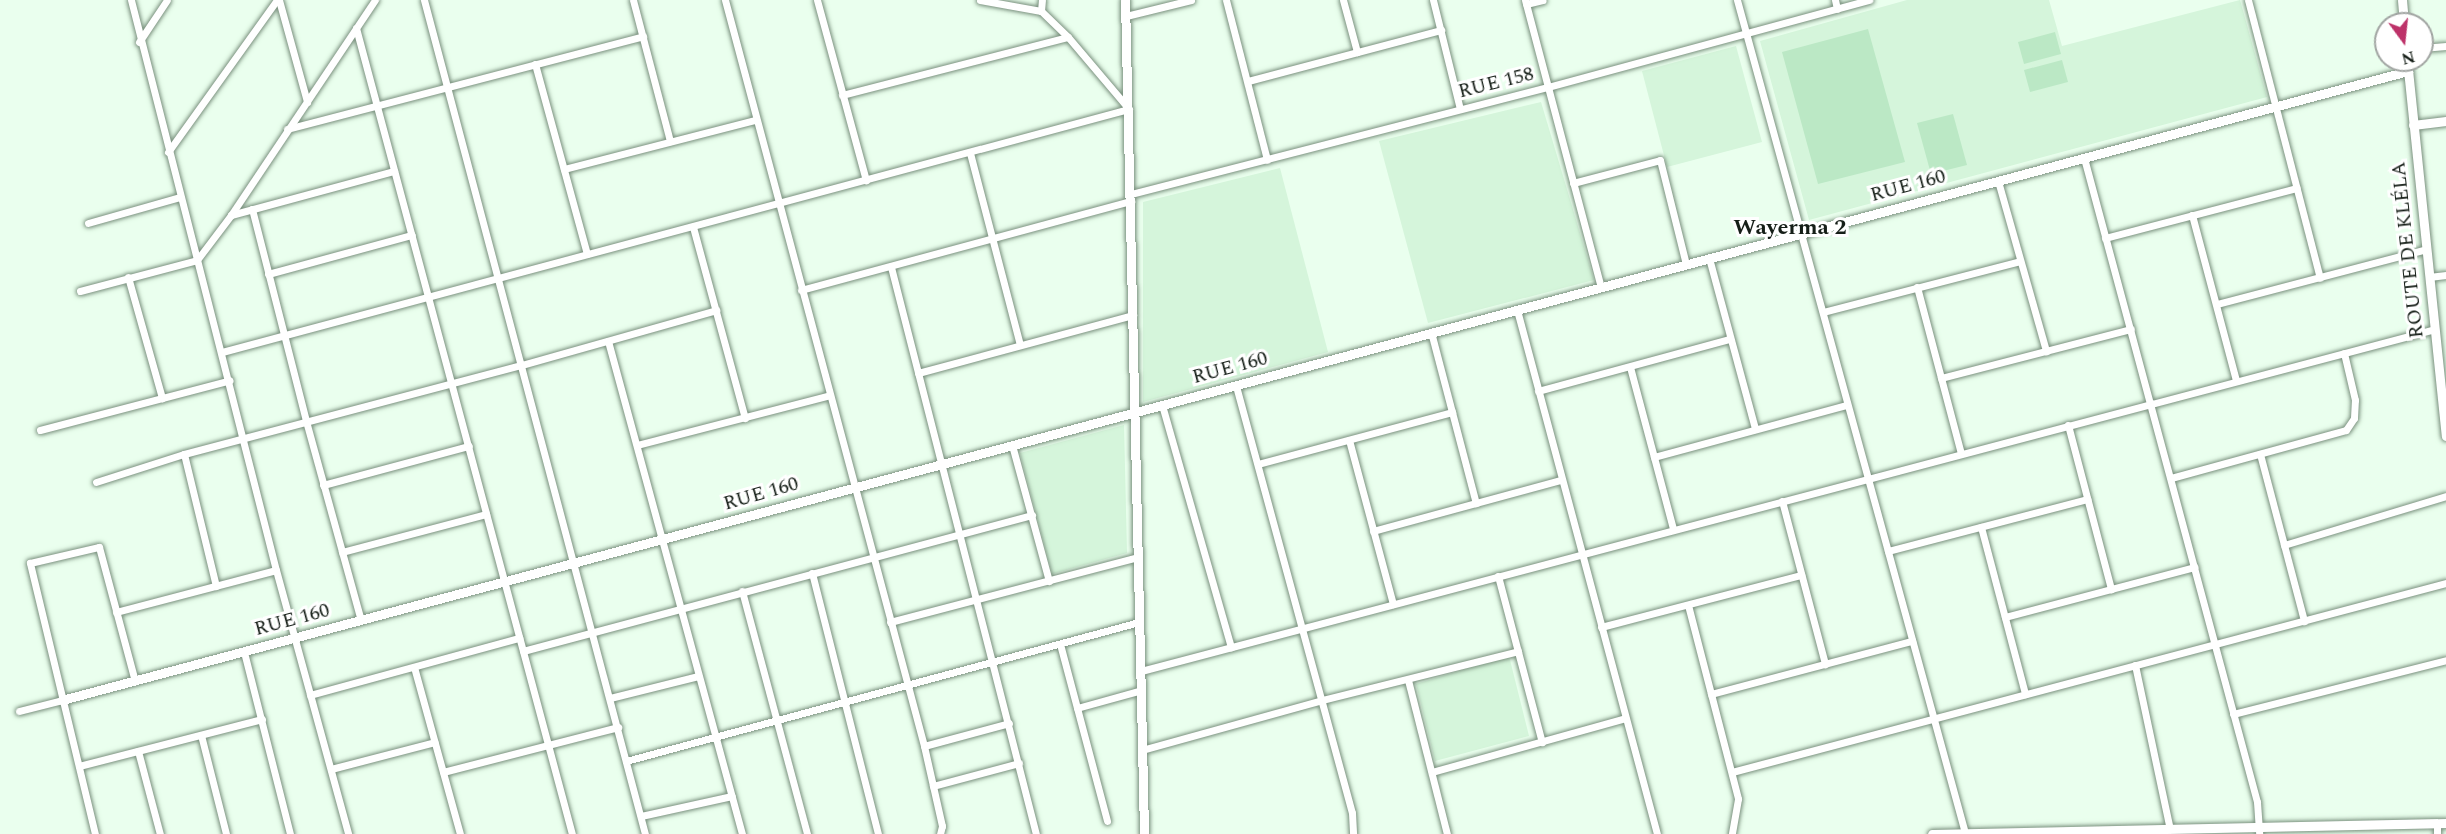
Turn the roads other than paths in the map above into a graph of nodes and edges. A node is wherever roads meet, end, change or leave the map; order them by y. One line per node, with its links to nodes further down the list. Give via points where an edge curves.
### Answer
1 (130, 0): 30 (street)
2 (167, 0): 30 (street)
3 (278, 0): 39 (street); 49 (street)
4 (375, 0): 25 (street)
5 (424, 0): 36 (street)
6 (633, 0): 28 (street)
7 (724, 0): 44 (street)
8 (817, 0): 38 (street)
9 (980, 0): 23 (street)
10 (1042, 0): 23 (street)
11 (1125, 0): 24 (street)
12 (1191, 0): 24 (street)
13 (1226, 0): 35 (street)
14 (1343, 0): 31 (street)
15 (1433, 0): 26 (street)
16 (1543, 0): 21 (street)
17 (1737, 0): 27 (street)
18 (1835, 0): 22 (street)
19 (1869, 0): 22 (street, RUE 158)
20 (2248, 0): 41 (street)
21 (1526, 2): 37 (street)
22 (1838, 9): 27 (street, RUE 158)
23 (1041, 11): 29 (street)
24 (1126, 16): 42 (street)
25 (356, 28): 39 (street); 40 (street)
26 (1441, 30): 31 (street); 43 (street)
27 (1746, 32): 37 (street, RUE 158); 67 (street)
28 (643, 36): 32 (street); 48 (street)
29 (1068, 37): 38 (street); 42 (street)
30 (139, 42): 49 (street)
31 (1357, 52): 35 (street)
32 (535, 64): 36 (street); 53 (street)
33 (2404, 72): 41 (street, RUE 160)
34 (2408, 72): 46 (street, ROUTE DE KLÉLA)
35 (1248, 81): 52 (street)
36 (446, 87): 40 (street); 82 (street)
37 (1548, 87): 43 (street, RUE 158); 57 (street)
38 (842, 95): 55 (street)
39 (307, 102): 47 (street)
40 (376, 106): 47 (street); 54 (street)
41 (2278, 106): 51 (street, RUE 160); 58 (street)
42 (1129, 109): 50 (street); 60 (street)
43 (1460, 110): 52 (street, RUE 158)
44 (755, 120): 48 (street); 61 (street)
45 (2446, 121): 46 (street)
46 (2413, 125): 71 (street, ROUTE DE KLÉLA)
47 (287, 129): 64 (street)
48 (670, 141): 53 (street)
49 (168, 152): 59 (street)
50 (969, 153): 55 (street); 70 (street)
51 (2084, 158): 56 (street, RUE 160); 69 (street)
52 (1267, 160): 60 (street, RUE 158)
53 (564, 169): 72 (street)
54 (394, 171): 62 (street); 68 (street)
55 (866, 180): 61 (street)
56 (1998, 181): 67 (street, RUE 160); 75 (street)
57 (1573, 183): 76 (street, via 1660,160); 84 (street)
58 (2297, 188): 63 (street); 83 (street)
59 (180, 197): 65 (street); 74 (street)
60 (1131, 197): 70 (street, RUE 158); 93 (street)
61 (778, 204): 66 (street); 86 (street)
62 (252, 209): 64 (street); 78 (street)
63 (2192, 214): 69 (street); 89 (street)
64 (231, 215): 74 (street)
65 (88, 223)
66 (693, 227): 72 (street); 90 (street)
67 (1802, 234): 73 (street, RUE 160); 92 (street)
68 (412, 236): 78 (street); 88 (street)
69 (2105, 237): 94 (street)
70 (992, 239): 77 (street, RUE 158); 100 (street)
71 (2426, 249): 81 (street, ROUTE DE KLÉLA); 83 (street)
72 (587, 254): 82 (street)
73 (1709, 258): 76 (street, RUE 160); 98 (street)
74 (197, 260): 80 (street); 102 (street)
75 (2020, 261): 85 (street); 101 (street)
76 (1686, 264): 84 (street, RUE 160)
77 (891, 267): 86 (street, RUE 158); 106 (street)
78 (268, 274): 97 (street)
79 (2446, 275): 81 (street)
80 (128, 277): 87 (street); 114 (street)
81 (2429, 277): 95 (street, ROUTE DE KLÉLA)
82 (498, 278): 88 (street); 104 (street)
83 (2320, 278): 89 (street)
84 (1601, 287): 91 (street, RUE 160)
85 (1917, 287): 92 (street); 107 (street)
86 (801, 290): 113 (street)
87 (80, 291)
88 (429, 296): 97 (street); 110 (street)
89 (2217, 304): 109 (street)
90 (716, 310): 99 (street); 120 (street)
91 (1517, 310): 96 (street, RUE 160); 112 (street)
92 (1823, 312): 117 (street)
93 (1133, 315): 100 (street); 118 (street)
94 (2131, 328): 101 (street); 115 (street)
95 (2435, 329): 103 (street); 125 (street, ROUTE DE KLÉLA)
96 (1431, 332): 111 (street, RUE 160); 119 (street)
97 (284, 336): 102 (street); 121 (street)
98 (1730, 339): 105 (street); 123 (street)
99 (608, 340): 104 (street); 130 (street)
100 (1020, 345): 106 (street)
101 (2046, 351): 107 (street)
102 (222, 352): 108 (street)
103 (2344, 353): 109 (street); 133 (street, via 2355,400 2354,418 2346,430)
104 (522, 365): 110 (street); 160 (street)
105 (1630, 367): 112 (street); 134 (street)
106 (918, 373): 135 (street)
107 (1941, 378): 131 (street)
108 (230, 380): 114 (street); 126 (street)
109 (2236, 380): 115 (street)
110 (451, 383): 121 (street); 129 (street)
111 (1236, 386): 116 (street, RUE 160); 136 (street)
112 (1538, 391): 139 (street)
113 (830, 395): 120 (street); 142 (street)
114 (162, 398): 124 (street)
115 (2151, 403): 122 (street); 137 (street)
116 (1162, 405): 118 (street, RUE 160); 190 (street)
117 (1847, 405): 123 (street); 138 (street)
118 (1136, 411): 128 (street, RUE 160); 159 (street)
119 (1452, 412): 127 (street); 146 (street)
120 (746, 417): 130 (street)
121 (306, 422): 126 (street); 141 (street)
122 (2068, 425): 131 (street); 144 (street)
123 (1755, 429): 134 (street)
124 (40, 430)
125 (2446, 436)
126 (244, 439): 132 (street); 162 (street)
127 (1349, 440): 136 (street); 151 (street)
128 (1012, 445): 135 (street, RUE 160); 148 (street)
129 (469, 446): 141 (street); 147 (street)
130 (637, 446): 153 (street)
131 (1961, 453): 138 (street)
132 (184, 454): 140 (street); 169 (street)
133 (2260, 454): 137 (street); 154 (street)
134 (1654, 457): 150 (street)
135 (941, 462): 142 (street, RUE 160); 152 (street)
136 (1258, 464): 183 (street)
137 (2171, 478): 161 (street)
138 (1868, 479): 145 (street); 155 (street)
139 (1561, 480): 146 (street); 157 (street)
140 (96, 482)
141 (323, 485): 156 (street)
142 (855, 486): 153 (street, RUE 160); 158 (street)
143 (2446, 496): 154 (street)
144 (2088, 498): 149 (street); 170 (street)
145 (1782, 501): 150 (street); 164 (street)
146 (1476, 503): 151 (street)
147 (486, 514): 156 (street); 166 (street)
148 (1032, 515): 152 (street); 167 (street)
149 (1981, 527): 155 (street); 177 (street)
150 (1673, 530): 157 (street)
151 (1373, 531): 173 (street)
152 (959, 533): 158 (street); 172 (street)
153 (662, 541): 160 (street, RUE 160); 175 (street)
154 (2284, 545): 179 (street)
155 (1888, 551): 187 (street)
156 (342, 552): 178 (street)
157 (1581, 553): 165 (street); 182 (street)
158 (873, 556): 163 (street); 180 (street)
159 (1138, 557): 167 (street); 181 (street)
160 (573, 562): 166 (street, RUE 160); 184 (street)
161 (2194, 567): 170 (street); 189 (street)
162 (276, 570): 169 (street); 186 (street)
163 (812, 573): 171 (street); 211 (street)
164 (1801, 575): 174 (street); 196 (street)
165 (1498, 576): 173 (street); 192 (street)
166 (505, 580): 178 (street, RUE 160); 185 (street)
167 (1049, 581): 172 (street)
168 (2446, 583): 179 (street)
169 (216, 586): 176 (street)
170 (2111, 589): 177 (street)
171 (742, 591): 175 (street); 217 (street)
172 (977, 600): 180 (street); 195 (street)
173 (1393, 604): 183 (street)
174 (1688, 605): 182 (street); 206 (street)
175 (681, 607): 184 (street); 200 (street)
176 (116, 612): 202 (street); 209 (street, via 99,547 30,563)
177 (2005, 617): 207 (street)
178 (361, 620): 186 (street, RUE 160)
179 (2304, 621): 189 (street)
180 (890, 622): 203 (street)
181 (1139, 622): 188 (street); 199 (street)
182 (1601, 627): 215 (street)
183 (1302, 628): 190 (street); 210 (street)
184 (591, 631): 191 (street); 208 (street)
185 (519, 638): 191 (street); 198 (street)
186 (294, 639): 193 (street, RUE 160); 205 (street)
187 (1912, 641): 196 (street); 218 (street)
188 (1060, 644): 195 (street); 212 (street)
189 (2214, 645): 197 (street); 214 (street)
190 (1231, 647): 199 (street)
191 (523, 651): 225 (street)
192 (1518, 651): 201 (street); 224 (street)
193 (244, 652): 202 (street, RUE 160); 216 (street)
194 (2446, 660): 214 (street)
195 (993, 662): 203 (street); 219 (street)
196 (1825, 664): 206 (street)
197 (2135, 665): 207 (street); 241 (street)
198 (414, 667): 205 (street); 223 (street)
199 (1141, 670): 204 (street)
200 (698, 676): 208 (street); 222 (street)
201 (1408, 680): 210 (street); 234 (street)
202 (135, 681): 209 (street, RUE 160)
203 (907, 684): 211 (street); 226 (street)
204 (1142, 690): 212 (street); 227 (street)
205 (310, 694): 232 (street)
206 (1711, 694): 235 (street)
207 (2025, 694): 218 (street)
208 (610, 698): 220 (street)
209 (62, 700): 213 (street); 231 (street)
210 (1322, 700): 227 (street); 261 (street, via 1352,813)
211 (845, 701): 217 (street); 257 (street)
212 (1077, 708): 239 (street)
213 (19, 711)
214 (2233, 714): 242 (street, via 2257,802)
215 (1625, 718): 224 (street); 263 (street)
216 (262, 719): 221 (street); 250 (street)
217 (776, 719): 222 (street); 256 (street)
218 (1934, 719): 235 (street); 244 (street)
219 (1009, 723): 226 (street); 230 (street)
220 (618, 727): 225 (street); 229 (street)
221 (201, 735): 228 (street); 249 (street)
222 (715, 735): 229 (street); 237 (street)
223 (435, 741): 232 (street); 233 (street)
224 (1542, 742): 234 (street)
225 (548, 745): 233 (street); 253 (street)
226 (924, 746): 236 (street)
227 (1142, 750): 260 (street)
228 (138, 751): 231 (street); 248 (street)
229 (626, 760): 238 (street)
230 (1019, 764): 236 (street); 259 (street)
231 (79, 766): 247 (street)
232 (331, 769): 251 (street)
233 (443, 772): 252 (street)
234 (1432, 772): 262 (street)
235 (1732, 772): 264 (street, via 1738,799)
236 (933, 786): 258 (street, via 942,825)
237 (732, 795): 238 (street); 255 (street)
238 (641, 816): 254 (street)
239 (1107, 821)
240 (2442, 823): 242 (street); 266 (street)
241 (2169, 829): 242 (street); 243 (street)
242 (2259, 829)
243 (2156, 832): 246 (street)
244 (1965, 833): 245 (street); 265 (street)
245 (2011, 833): 246 (street)
246 (2073, 833)
247 (95, 834)
248 (160, 834)
249 (226, 834)
250 (290, 834)
251 (348, 834)
252 (460, 834)
253 (572, 834)
254 (645, 834)
255 (742, 834)
256 (807, 834)
257 (878, 834)
258 (940, 834)
259 (1036, 834)
260 (1144, 834)
261 (1353, 834)
262 (1447, 834)
263 (1657, 834)
264 (1732, 834)
265 (1932, 834)
266 (2437, 834)

